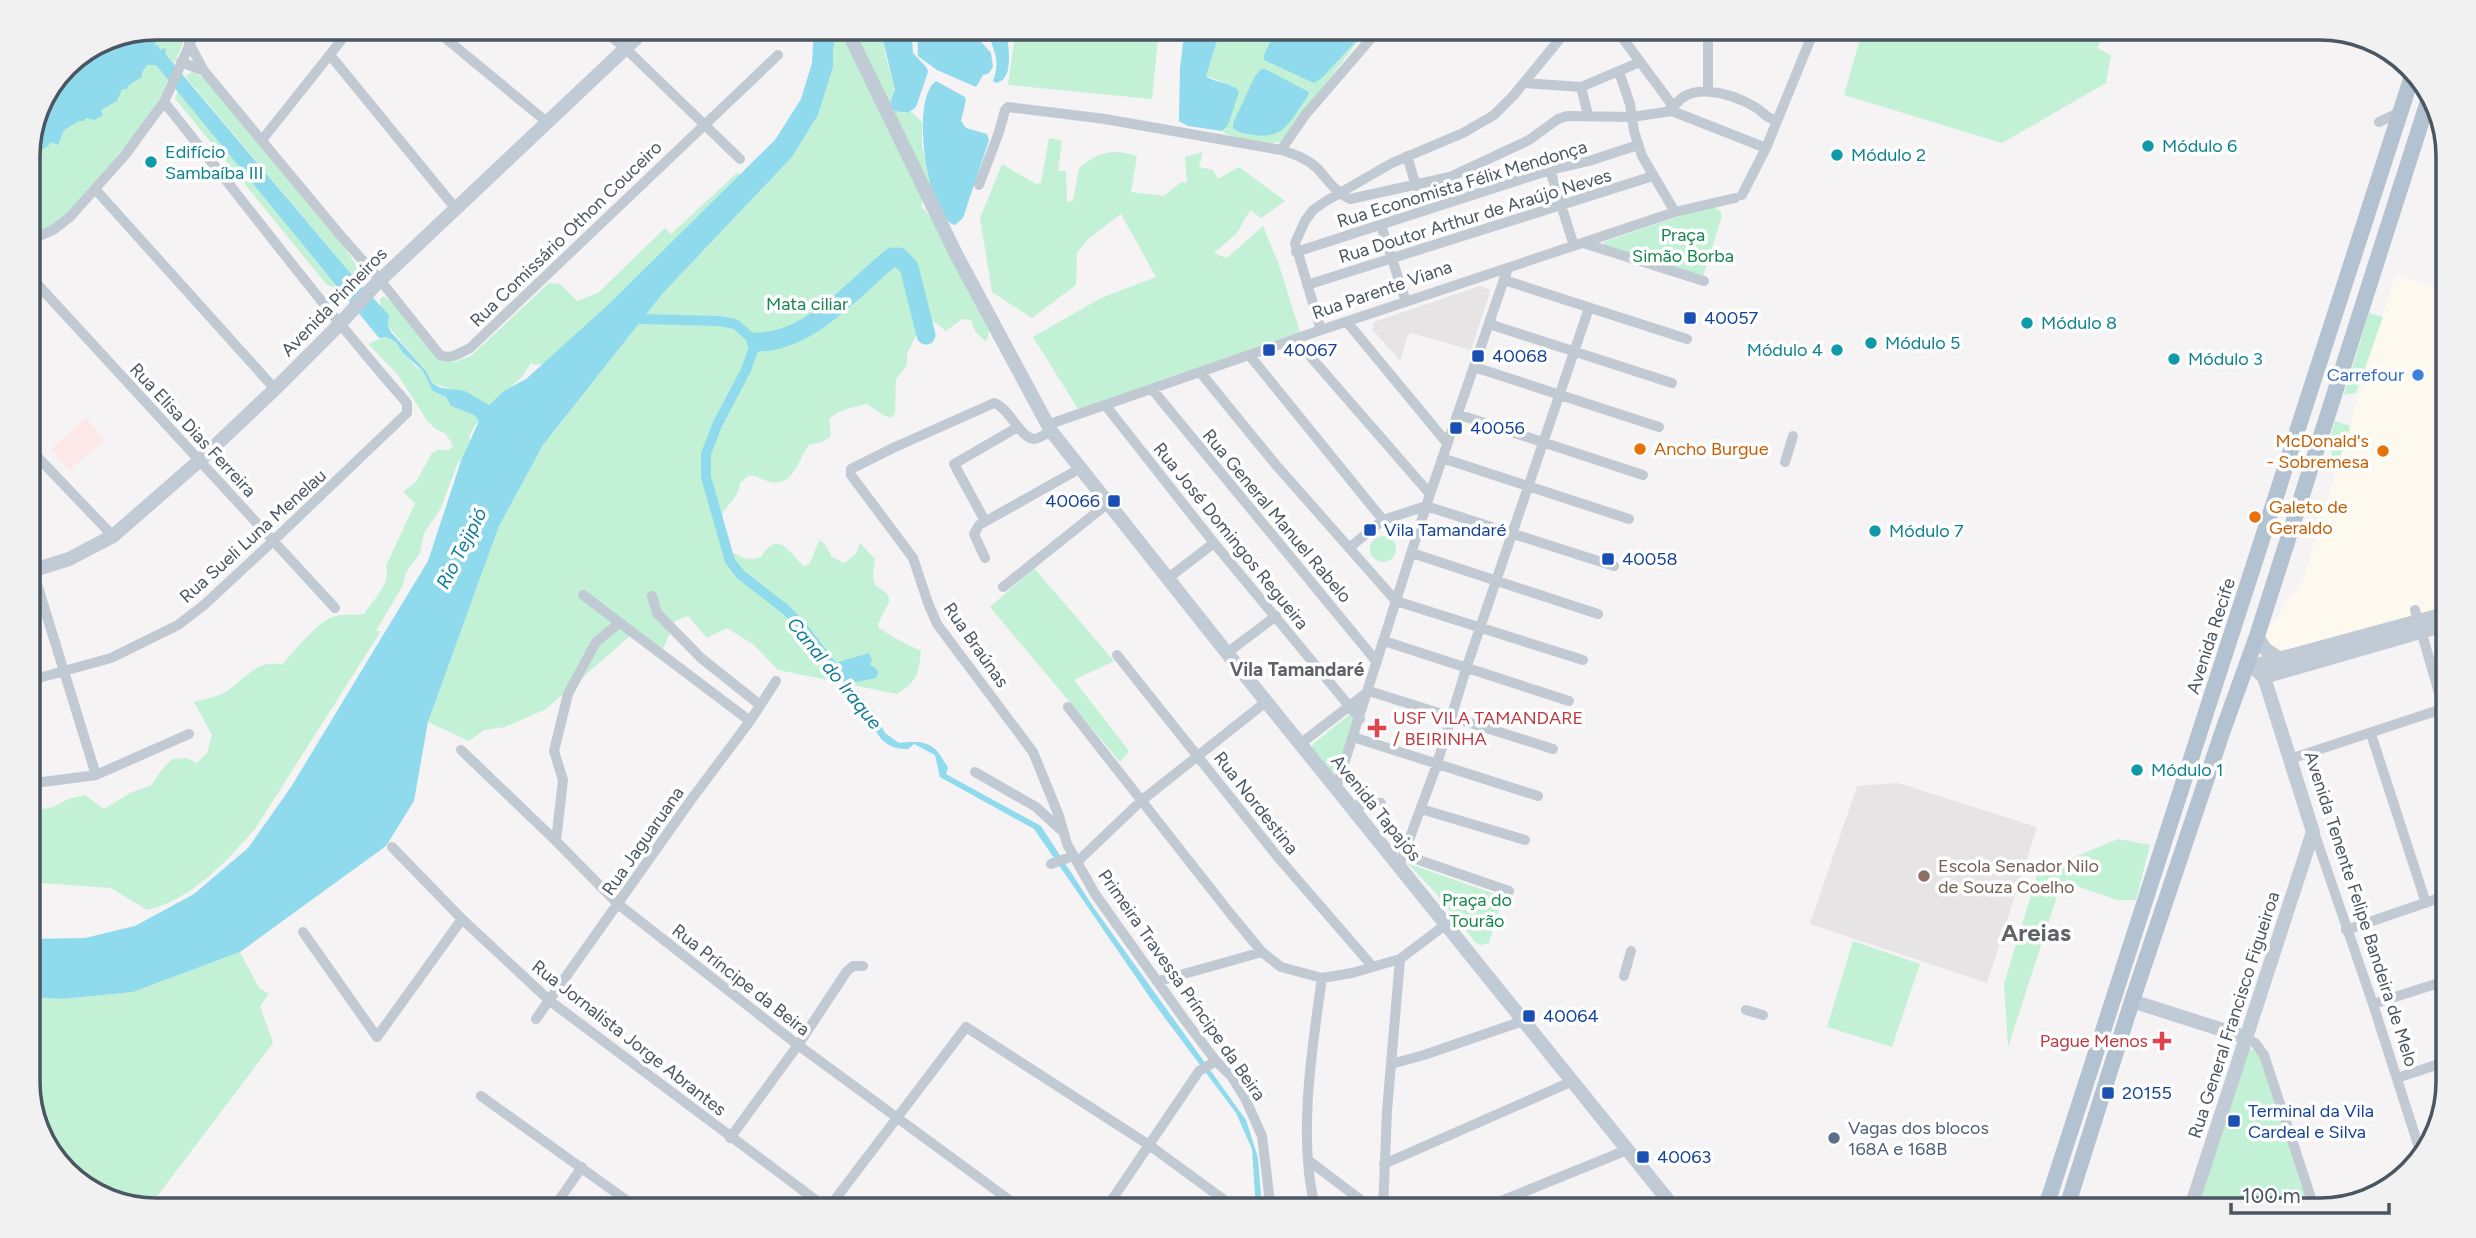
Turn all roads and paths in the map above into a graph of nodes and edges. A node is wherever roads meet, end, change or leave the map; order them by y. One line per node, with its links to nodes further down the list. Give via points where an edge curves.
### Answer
1 (191, 40): 11 (street)
2 (342, 40): 14 (street)
3 (448, 40): 32 (street)
4 (615, 40): 13 (street)
5 (634, 40): 13 (main road, Avenida Pinheiros)
6 (852, 40): 80 (main road, Avenida Tapajós, via 957,256)
7 (1370, 40): 37 (street)
8 (1559, 40): 20 (street)
9 (1624, 40): 16 (street)
10 (1810, 40): 30 (street)
11 (189, 43): 17 (street); 18 (street, Rua Comissário Othon Couceiro)
12 (1707, 44): 23 (street)
13 (625, 48): 32 (main road, Avenida Pinheiros); 33 (street)
14 (330, 55): 34 (street); 47 (street)
15 (778, 55): 33 (street, Rua Comissário Othon Couceiro)
16 (1640, 62): 19 (street); 26 (street)
17 (181, 63): 18 (street); 24 (street)
18 (204, 71): 34 (street, Rua Comissário Othon Couceiro)
19 (1619, 72): 22 (street); 29 (street)
20 (1524, 83): 22 (street); 38 (street, via 1488,119)
21 (2410, 83): 27 (main road, Avenida Recife)
22 (1580, 87): 28 (street)
23 (1708, 91): 26 (street, via 1692,92); 30 (street, via 1754,106)
24 (164, 102): 44 (street); 64 (street)
25 (2426, 109): 122 (main road)
26 (1672, 110): 29 (street); 36 (street)
27 (2400, 112): 31 (street); 92 (main road, Avenida Recife)
28 (1588, 115): 29 (street); 43 (street, via 1558,119 1529,139 1461,172)
29 (1632, 117): 35 (street)
30 (1777, 120): 36 (street)
31 (2379, 122)
32 (548, 123): 47 (main road, Avenida Pinheiros)
33 (705, 123): 39 (street); 57 (street, Rua Comissário Othon Couceiro, via 470,348 452,357 440,355)
34 (262, 140): 57 (street, Rua Comissário Othon Couceiro)
35 (1637, 145): 40 (street, Rua Economista Félix Mendonça); 41 (street)
36 (1766, 148): 48 (street, Rua Parente Viana, via 1738,196)
37 (1281, 150): 42 (street, via 1012,107 1005,110); 45 (street, via 1315,167)
38 (1407, 156): 43 (street); 45 (street)
39 (740, 159)
40 (1550, 170): 46 (street); 49 (street, Rua Economista Félix Mendonça)
41 (1653, 176): 46 (street, Rua Doutor Arthur de Araújo Neves); 48 (street)
42 (979, 185)
43 (1416, 186): 45 (street, via 1356,200)
44 (95, 189): 50 (street, via 70,217); 73 (street)
45 (1338, 193): 52 (street, via 1305,221)
46 (1561, 204): 51 (street); 53 (street, Rua Doutor Arthur de Araújo Neves)
47 (456, 209): 57 (main road, Avenida Pinheiros)
48 (1675, 212): 51 (street, Rua Parente Viana)
49 (1381, 225): 52 (street, Rua Economista Félix Mendonça); 53 (street)
50 (40, 236)
51 (1578, 245): 54 (street, Rua Parente Viana); 56 (street)
52 (1296, 252): 58 (street)
53 (1392, 258): 58 (street, Rua Doutor Arthur de Araújo Neves); 60 (street)
54 (1508, 268): 55 (street); 60 (street, Rua Parente Viana)
55 (1504, 280): 61 (street); 63 (street)
56 (1704, 281)
57 (378, 282): 64 (main road, Avenida Pinheiros)
58 (1307, 285): 65 (street)
59 (40, 287): 86 (street, Rua Elisa Dias Ferreira)
60 (1406, 302): 62 (street, Rua Parente Viana)
61 (1589, 308): 66 (street); 68 (street)
62 (1347, 322): 65 (street, Rua Parente Viana); 83 (street)
63 (1489, 324): 68 (street); 70 (street)
64 (339, 325): 73 (main road, Avenida Pinheiros); 100 (street, Rua Sueli Luna Menelau, via 407,403 405,418)
65 (1321, 330): 67 (street, Rua Parente Viana)
66 (1687, 339)
67 (1296, 340): 69 (street, Rua Parente Viana); 91 (street)
68 (1573, 352): 72 (street); 75 (street)
69 (1250, 356): 71 (street, Rua Parente Viana); 96 (street)
70 (1474, 367): 75 (street); 77 (street)
71 (1200, 372): 74 (street, Rua Parente Viana); 102 (street)
72 (1672, 383)
73 (275, 389): 86 (main road, Avenida Pinheiros)
74 (1152, 390): 76 (street, Rua Parente Viana); 128 (street, Rua General Manuel Rabelo)
75 (1559, 395): 79 (street); 82 (street)
76 (1106, 406): 80 (street, Rua Parente Viana); 101 (street, Rua José Domingos Regueira)
77 (1457, 414): 82 (street); 83 (street)
78 (1018, 427): 80 (street, via 1033,438); 97 (street, via 954,467); 163 (street, Rua Braúnas, via 994,403 850,472 913,558 937,624 1033,752)
79 (1659, 427)
80 (1049, 428): 88 (main road, Avenida Tapajós)
81 (1793, 436): 87 (street)
82 (1542, 442): 89 (street); 90 (street)
83 (1447, 443): 84 (street)
84 (1442, 458): 90 (street); 91 (street)
85 (40, 460): 99 (street)
86 (199, 461): 99 (main road, Avenida Pinheiros); 100 (street, Rua Elisa Dias Ferreira)
87 (1785, 461)
88 (1079, 469): 93 (main road, Avenida Tapajós); 97 (street)
89 (1643, 475)
90 (1528, 486): 95 (street); 98 (street)
91 (1430, 494): 94 (street)
92 (2275, 500): 129 (main road, via 2275,522 2238,644 2239,654); 190 (main road, Avenida Recife)
93 (1107, 504): 107 (main road, Avenida Tapajós); 109 (street)
94 (1426, 506): 96 (street); 98 (street); 103 (street)
95 (1629, 519)
96 (1383, 520): 102 (street)
97 (985, 521): 104 (street, via 974,534)
98 (1512, 533): 105 (street); 108 (street)
99 (113, 536): 106 (main road, Avenida Pinheiros)
100 (274, 540): 114 (street, Rua Elisa Dias Ferreira); 131 (street, Rua Sueli Luna Menelau, via 178,625 111,658)
101 (1214, 543): 107 (street); 117 (street, Rua José Domingos Regueira)
102 (1349, 548): 113 (street)
103 (1412, 553): 108 (street); 113 (street)
104 (985, 558)
105 (1614, 566)
106 (40, 568)
107 (1167, 579): 124 (main road, Avenida Tapajós)
108 (1497, 580): 115 (street); 121 (street)
109 (1003, 587)
110 (583, 596): 120 (street)
111 (652, 596): 138 (street, via 657,612 701,658)
112 (40, 598): 131 (street)
113 (1396, 601): 121 (street); 123 (street)
114 (335, 608)
115 (1598, 614)
116 (2436, 615): 118 (main road)
117 (1276, 616): 124 (street); 139 (street, Rua José Domingos Regueira)
118 (2411, 620): 119 (main road); 126 (main road); 129 (main road); 134 (street)
119 (2436, 623)
120 (618, 624): 144 (street); 166 (street, via 596,642 568,694 554,751 563,780)
121 (1481, 627): 127 (street); 130 (street)
122 (2257, 636): 126 (main road, via 2265,649); 129 (main road)
123 (1384, 641): 128 (street); 130 (street)
124 (1227, 653): 136 (main road, Avenida Tapajós)
125 (1117, 655): 151 (street, Rua Nordestina)
126 (2280, 659): 129 (main road)
127 (1583, 660)
128 (1377, 662): 135 (street)
129 (2254, 668): 152 (main road, Avenida Tenente Felipe Bandeira de Melo); 189 (main road)
130 (1466, 669): 137 (street); 142 (street)
131 (65, 672): 132 (street, Rua Sueli Luna Menelau); 155 (street)
132 (40, 678)
133 (776, 681): 138 (street, Rua Jaguaruana)
134 (2436, 685)
135 (1369, 691): 139 (street); 142 (street); 143 (street)
136 (1267, 701): 148 (main road, Avenida Tapajós); 151 (street)
137 (1569, 701)
138 (760, 705): 144 (street, Rua Jaguaruana)
139 (1349, 706): 143 (street, Rua José Domingos Regueira); 148 (street)
140 (1069, 707): 159 (street)
141 (2436, 711): 146 (street)
142 (1452, 717): 149 (street); 153 (street)
143 (1360, 719): 147 (street)
144 (750, 721): 174 (street, Rua Jaguaruana)
145 (189, 734): 155 (street)
146 (2371, 734): 152 (street); 173 (street)
147 (1353, 737): 153 (street); 157 (street)
148 (1300, 744): 157 (main road, Avenida Tapajós)
149 (1553, 749)
150 (461, 750): 166 (street, Rua Príncipe da Beira)
151 (1199, 756): 159 (street); 183 (street, Rua Nordestina)
152 (2290, 759): 164 (main road, Avenida Tenente Felipe Bandeira de Melo)
153 (1438, 763): 158 (street); 162 (street)
154 (975, 772): 163 (street, via 1036,807)
155 (96, 775): 156 (street)
156 (40, 783)
157 (1336, 789): 161 (main road, Avenida Tapajós)
158 (1538, 796)
159 (1141, 802): 168 (street); 180 (street)
160 (1381, 803): 161 (street)
161 (1350, 806): 169 (main road, Avenida Tapajós)
162 (1421, 809): 165 (street); 169 (street)
163 (1063, 832): 168 (street, Rua Braúnas)
164 (2314, 832): 177 (street, Avenida Tenente Felipe Bandeira de Melo); 196 (main road, Rua General Francisco Figueiroa)
165 (1525, 840)
166 (556, 841): 174 (street, Rua Príncipe da Beira)
167 (392, 847): 175 (street, Rua Jornalista Jorge Abrantes)
168 (1073, 859): 170 (street); 186 (street, Primeira Travessa Príncipe da Beira)
169 (1405, 860): 171 (street); 176 (main road, Avenida Tapajós)
170 (1053, 864)
171 (1509, 891)
172 (2436, 899): 173 (street)
173 (2426, 903): 177 (street)
174 (618, 904): 188 (street, Rua Jaguaruana); 197 (street, Rua Príncipe da Beira)
175 (462, 919): 178 (street, via 377,1037); 188 (street, Rua Jornalista Jorge Abrantes)
176 (1445, 925): 181 (street); 195 (main road, Avenida Tapajós)
177 (2346, 930): 191 (street, Avenida Tenente Felipe Bandeira de Melo)
178 (303, 932)
179 (1631, 951): 184 (street)
180 (1262, 952): 185 (street, via 1282,967); 186 (street)
181 (1400, 959): 183 (street); 199 (street)
182 (863, 966): 197 (street, via 848,971)
183 (1373, 967): 185 (street)
184 (1624, 976)
185 (1322, 978): 209 (street, via 1311,1055)
186 (1159, 981): 198 (street, Primeira Travessa Príncipe da Beira)
187 (2436, 984): 191 (street)
188 (550, 1001): 194 (street, Rua Jaguaruana); 205 (street, Rua Jornalista Jorge Abrantes)
189 (2132, 1001): 190 (street, via 2119,999); 196 (main road); 226 (main road)
190 (2111, 1004): 225 (main road, Avenida Recife)
191 (2373, 1004): 201 (street, Avenida Tenente Felipe Bandeira de Melo)
192 (1746, 1010): 193 (street)
193 (1763, 1015)
194 (536, 1019)
195 (1523, 1021): 199 (street); 202 (main road, Avenida Tapajós)
196 (2245, 1037): 227 (main road, Rua General Francisco Figueiroa); 228 (street, via 2264,1055)
197 (798, 1045): 204 (street, Rua Príncipe da Beira); 205 (street)
198 (1213, 1062): 207 (street, via 1199,1071); 219 (street, Primeira Travessa Príncipe da Beira, via 1232,1077 1259,1127)
199 (1391, 1064): 210 (street)
200 (2436, 1065): 201 (street)
201 (2397, 1078): 206 (street, Avenida Tenente Felipe Bandeira de Melo)
202 (1573, 1081): 208 (main road, Avenida Tapajós); 210 (street)
203 (481, 1096): 211 (street)
204 (896, 1118): 207 (street, via 966,1027); 215 (street); 216 (street, Rua Príncipe da Beira)
205 (730, 1138): 214 (street, Rua Jornalista Jorge Abrantes)
206 (2418, 1143)
207 (1149, 1145): 217 (street); 218 (street)
208 (1627, 1150): 223 (street); 224 (main road, Avenida Tapajós)
209 (1308, 1160): 220 (street); 221 (street)
210 (1384, 1164): 222 (street)
211 (582, 1167): 212 (street); 213 (street)
212 (560, 1198)
213 (624, 1198)
214 (812, 1198)
215 (837, 1198)
216 (1006, 1198)
217 (1113, 1198)
218 (1222, 1198)
219 (1270, 1198)
220 (1314, 1198)
221 (1358, 1198)
222 (1383, 1198)
223 (1509, 1198)
224 (1666, 1198)
225 (2049, 1198)
226 (2070, 1198)
227 (2194, 1198)
228 (2311, 1198)

